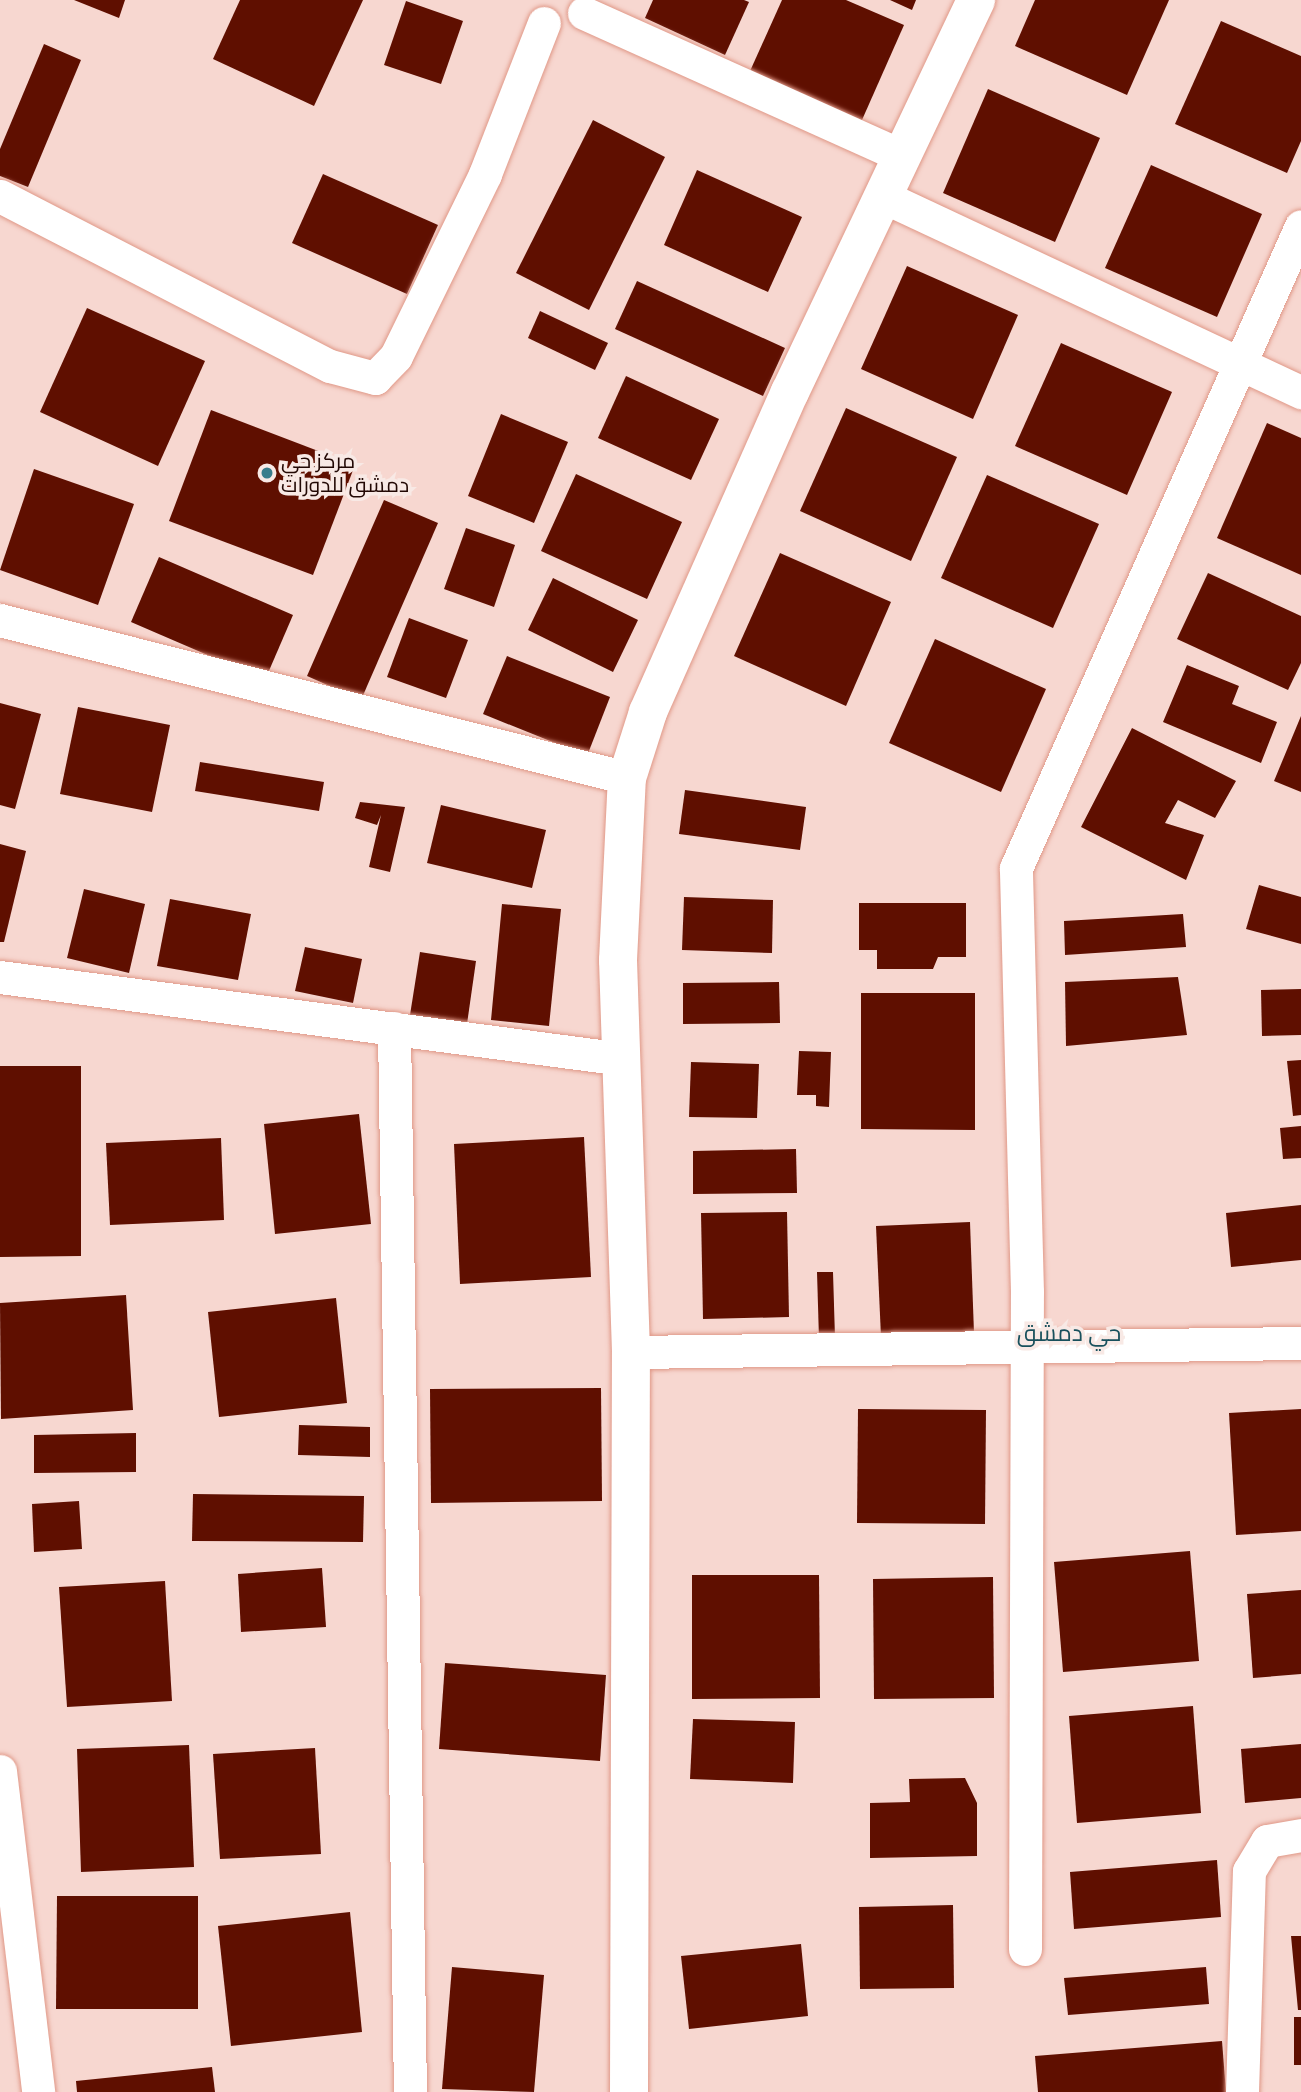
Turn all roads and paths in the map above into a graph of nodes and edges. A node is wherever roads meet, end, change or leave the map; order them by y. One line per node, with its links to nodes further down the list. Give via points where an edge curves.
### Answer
1 (976, 0): 4 (street)
2 (587, 7): 3 (street, via 563,27); 4 (street)
3 (536, 12): 5 (street, via 485,174 396,356 375,378 330,366)
4 (902, 156): 6 (street)
5 (0, 196)
6 (881, 196): 8 (street); 11 (street, via 648,712)
7 (1301, 226): 8 (street)
8 (1237, 364): 9 (street); 16 (street, via 1016,868)
9 (1301, 392)
10 (0, 620): 11 (street)
11 (627, 778): 14 (street, via 618,960)
12 (0, 977): 13 (street)
13 (394, 1028): 14 (street); 22 (street)
14 (623, 1059): 17 (street)
15 (1301, 1343): 16 (street)
16 (1026, 1350): 17 (street); 20 (street)
17 (631, 1352): 23 (street)
18 (0, 1771): 21 (street)
19 (1301, 1835): 24 (street, via 1267,1841 1249,1871)
20 (1025, 1950)
21 (38, 2092)
22 (410, 2092)
23 (629, 2092)
24 (1242, 2092)

